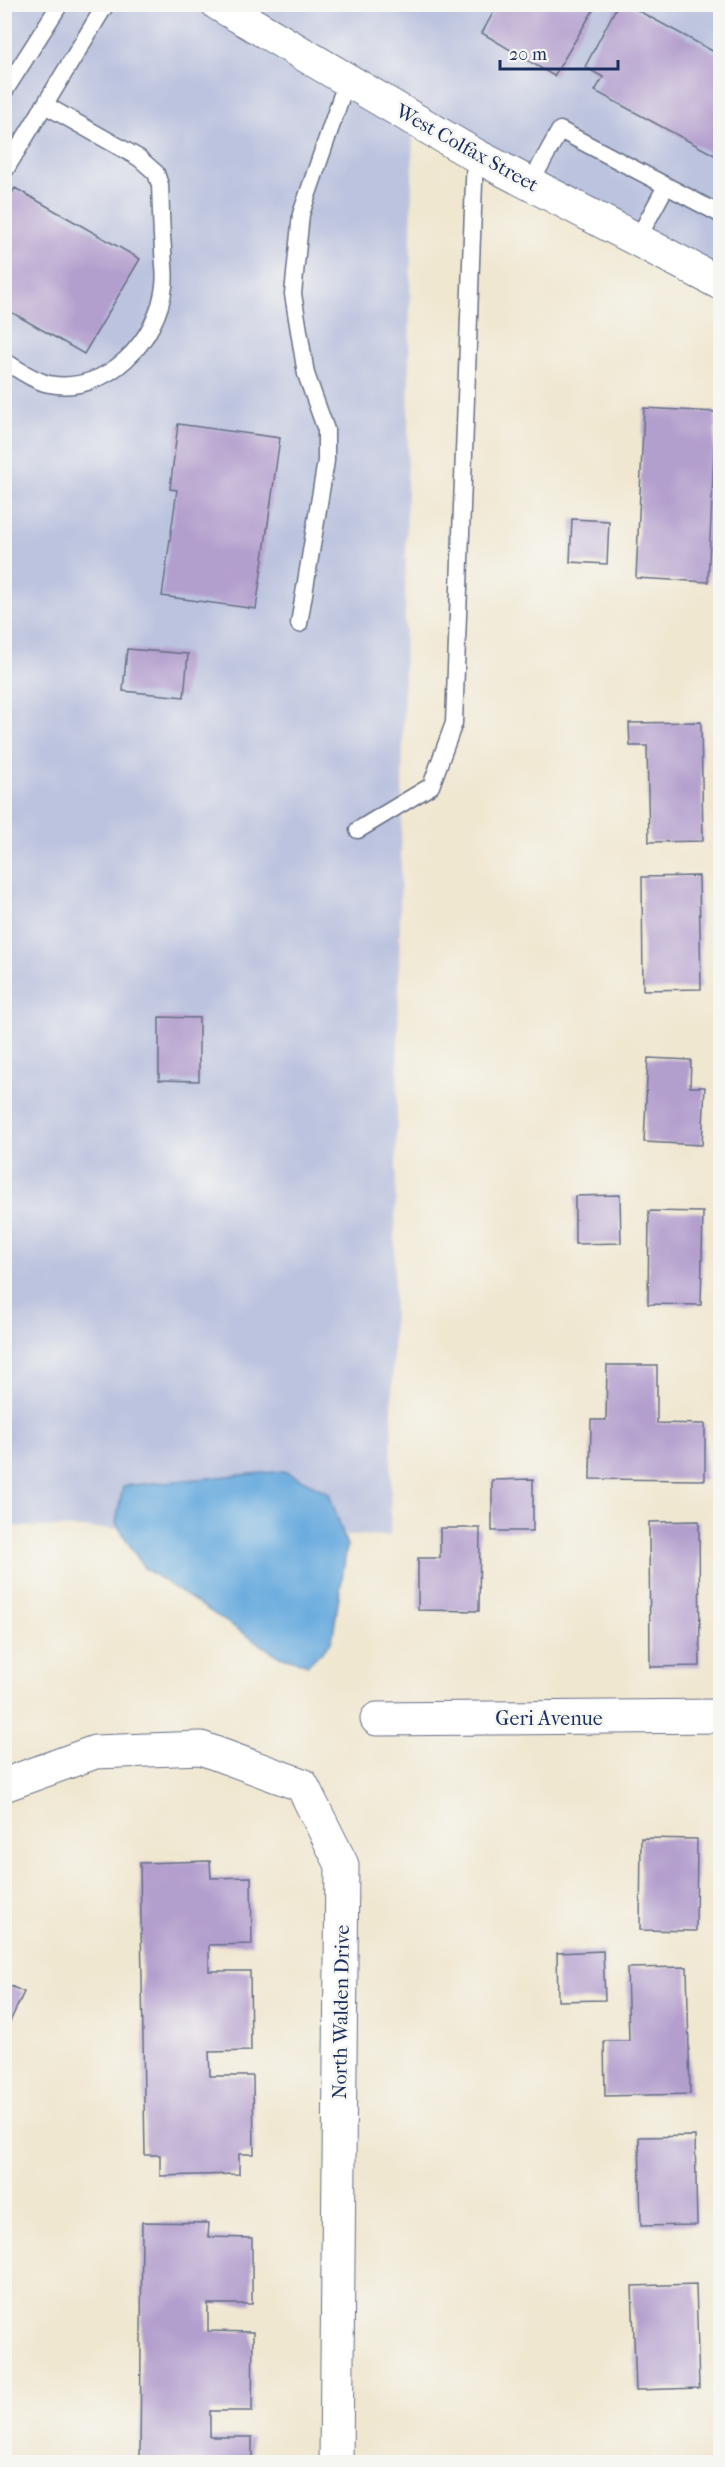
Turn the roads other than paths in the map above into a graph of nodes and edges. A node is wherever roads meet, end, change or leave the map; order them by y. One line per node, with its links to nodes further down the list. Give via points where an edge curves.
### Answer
1 (60, 4): 5 (lane)
2 (106, 4): 6 (lane)
3 (218, 4): 4 (street, West Colfax Street)
4 (346, 80): 7 (street, West Colfax Street); 15 (lane, via 301,214 293,294 306,374 326,430 326,461)
5 (4, 92)
6 (45, 105): 8 (lane); 14 (lane, via 139,158 156,172 165,284 159,312 144,338 130,355 96,380 66,386 46,384)
7 (475, 155): 9 (street, West Colfax Street); 16 (lane, via 454,723 431,786)
8 (4, 172)
9 (530, 184): 10 (lane, via 560,130); 12 (street, West Colfax Street)
10 (666, 186): 11 (lane); 12 (lane)
11 (720, 214)
12 (637, 240): 13 (street, West Colfax Street)
13 (720, 283)
14 (4, 362)
15 (299, 624)
16 (358, 830)
17 (720, 1716): 18 (street, Geri Avenue)
18 (377, 1719)
19 (4, 1785): 20 (street, North Walden Drive, via 95,1752 201,1748 302,1785 342,1865)
20 (336, 2463)

